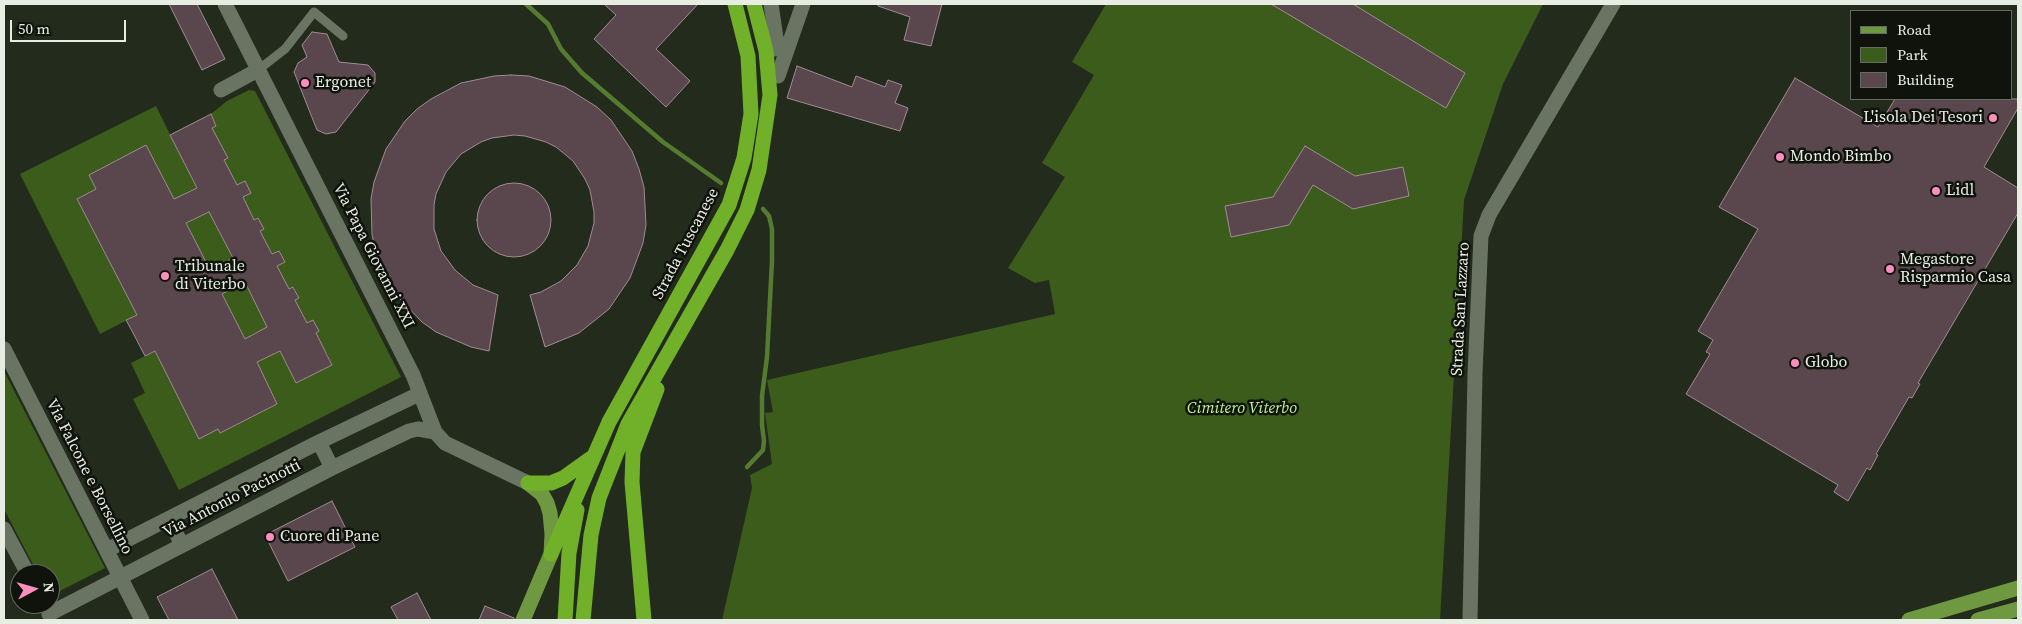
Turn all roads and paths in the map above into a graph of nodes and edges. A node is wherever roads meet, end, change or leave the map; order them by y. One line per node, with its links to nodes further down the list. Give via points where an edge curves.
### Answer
1 (225, 4): 9 (street, Via Papa Giovanni XXI)
2 (735, 4): 18 (highway, Strada Tuscanese, via 748,56 751,114 744,158 730,205)
3 (754, 4): 8 (highway)
4 (771, 4): 8 (street, via 776,38)
5 (803, 4): 10 (street)
6 (1613, 4): 37 (street, Strada San Lazzaro, via 1489,215 1481,236)
7 (343, 36): 9 (lane, via 314,12 285,50)
8 (769, 46): 10 (lane); 12 (highway)
9 (258, 70): 11 (street); 15 (street, Via Papa Giovanni XXI, via 413,375)
10 (778, 76): 12 (highway)
11 (221, 90)
12 (770, 95): 13 (highway, via 759,170 747,210)
13 (681, 332): 35 (highway, via 628,424 599,498 591,535); 36 (highway, via 633,452 632,482)
14 (4, 349): 25 (street, Via Falcone e Borsellino)
15 (419, 394): 16 (street, Via Papa Giovanni XXI); 17 (street, Via Antonio Pacinotti)
16 (435, 432): 19 (street, Via Antonio Pacinotti, via 409,431); 21 (street, Via Papa Giovanni XXI, via 445,443)
17 (320, 442): 19 (street); 22 (street, Via Antonio Pacinotti)
18 (592, 457): 20 (highway, Strada Tuscanese); 21 (highway, via 551,483)
19 (332, 468): 24 (street, Via Antonio Pacinotti)
20 (582, 482): 26 (highway); 34 (highway, via 569,553)
21 (528, 483): 26 (main road, via 548,503)
22 (169, 519): 24 (street); 25 (street, Via Antonio Pacinotti)
23 (4, 529): 27 (street)
24 (182, 545): 28 (street, Via Antonio Pacinotti)
25 (107, 550): 28 (street, Via Falcone e Borsellino)
26 (551, 554): 33 (main road)
27 (23, 564)
28 (120, 577): 30 (street, Via Antonio Pacinotti); 32 (street, Via Falcone e Borsellino)
29 (2018, 588): 38 (main road)
30 (60, 607)
31 (2018, 609): 39 (main road)
32 (142, 620)
33 (524, 620)
34 (565, 620)
35 (583, 620)
36 (644, 620)
37 (1470, 620)
38 (1910, 620)
39 (1978, 620)

